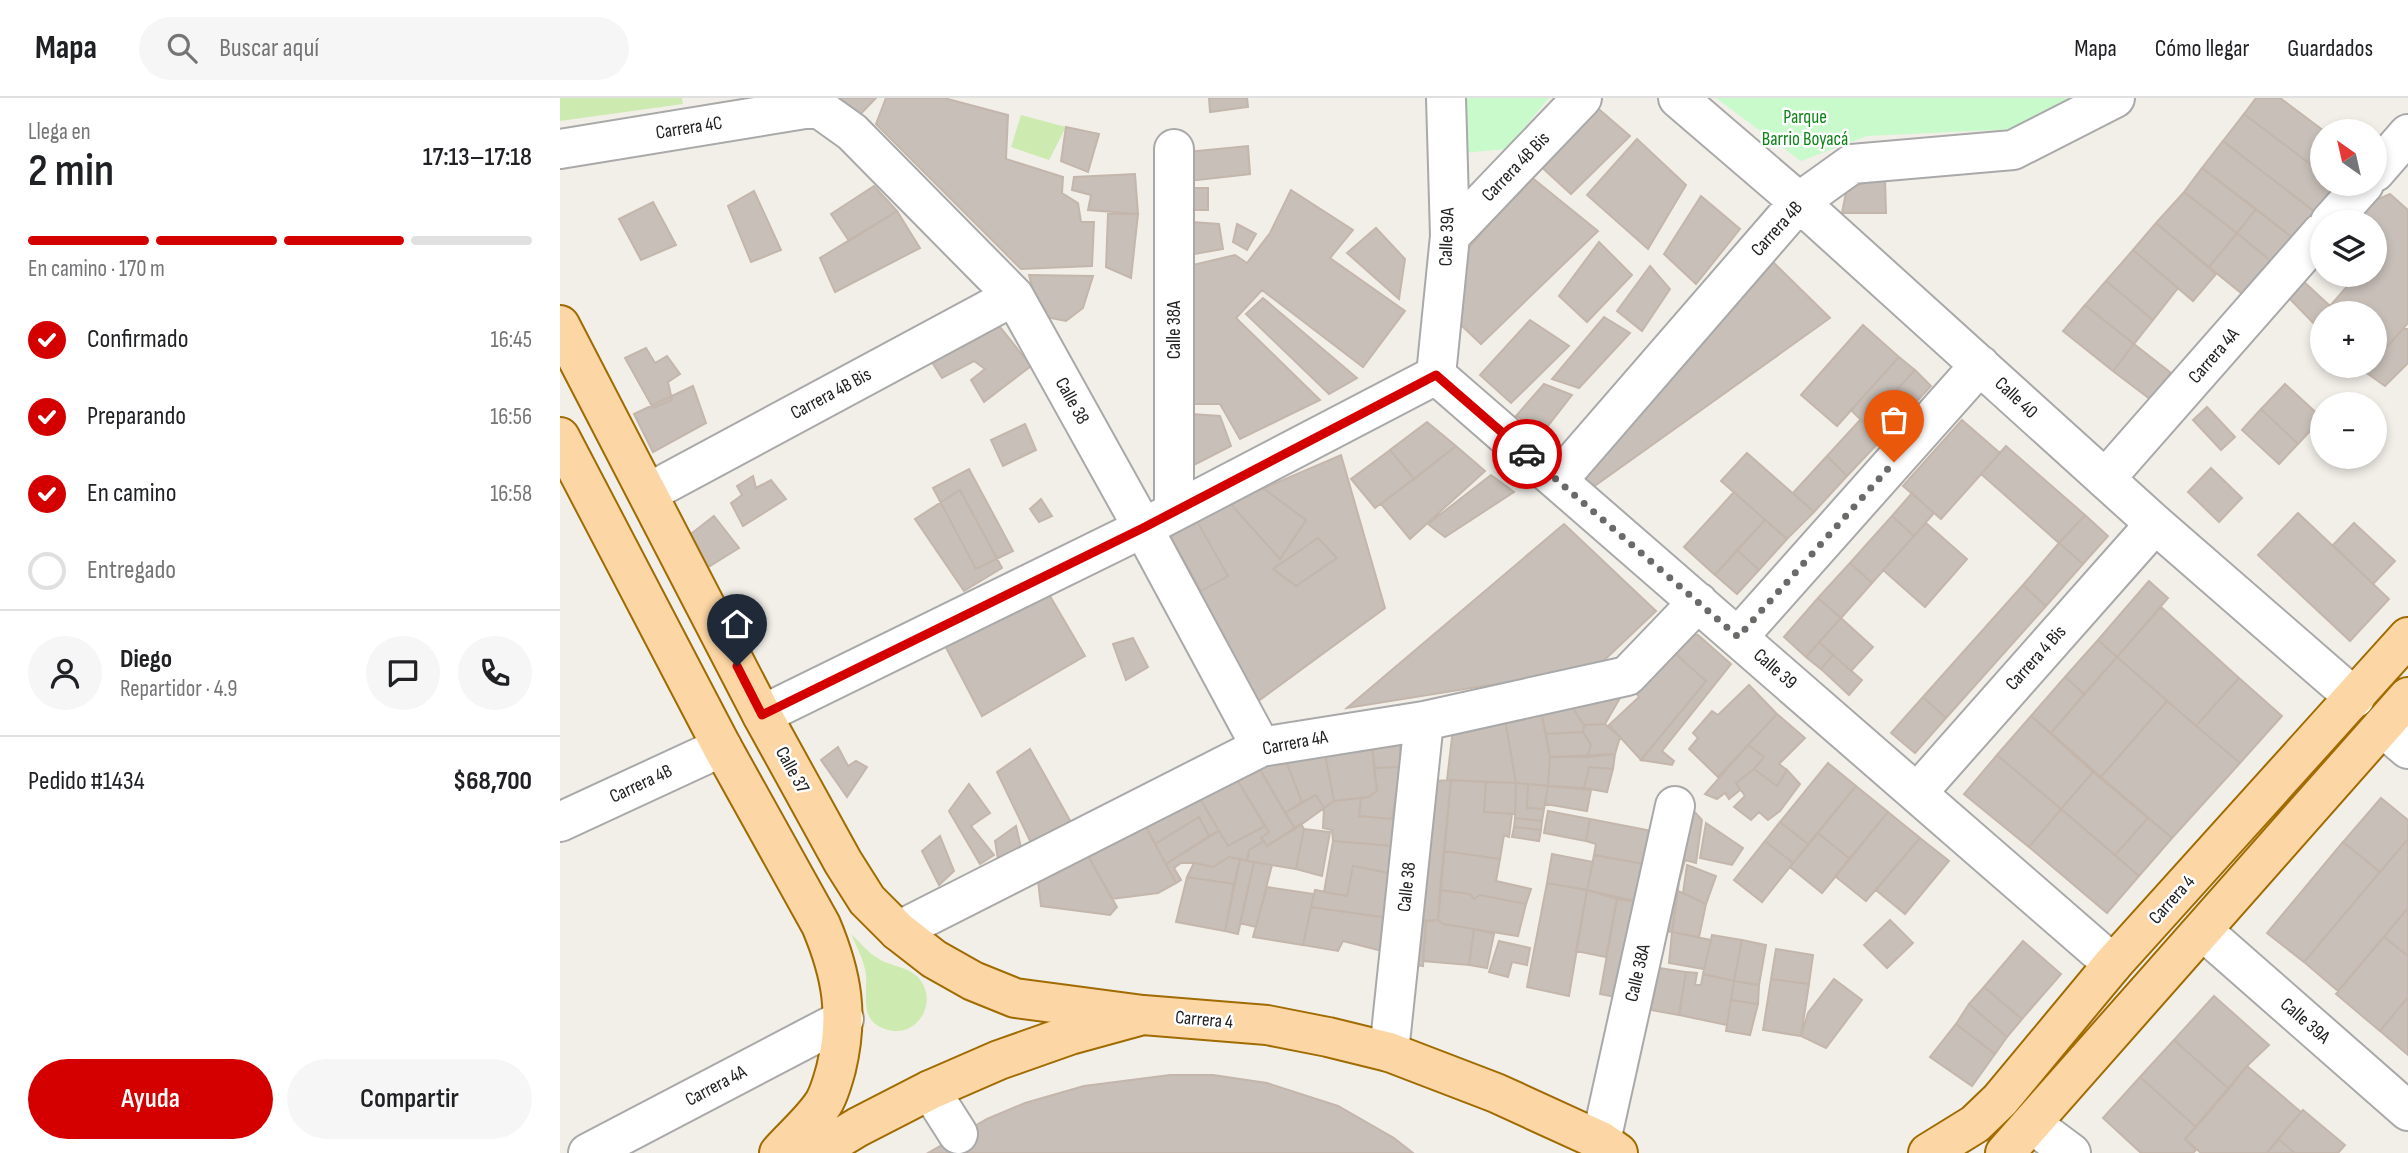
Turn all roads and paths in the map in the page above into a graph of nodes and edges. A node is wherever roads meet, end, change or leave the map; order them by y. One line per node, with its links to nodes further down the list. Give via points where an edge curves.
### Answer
1 (1446, 98): 13 (street, Calle 39A)
2 (1582, 98): 13 (street, Carrera 4B Bis)
3 (1678, 98): 11 (street, Calle 40)
4 (2115, 98): 11 (street, Carrera 4B, via 2013,150 1852,164)
5 (817, 107): 7 (street, Carrera 4C); 15 (street, Calle 38, via 852,132)
6 (2408, 134): 9 (street)
7 (560, 149)
8 (1174, 149): 23 (street, Calle 38A)
9 (2387, 158)
10 (2353, 196): 12 (street)
11 (1799, 202): 17 (street, Calle 40); 20 (street, Carrera 4B)
12 (2341, 210)
13 (1450, 236): 18 (street, Calle 39A)
14 (2310, 246): 21 (street, Carrera 4A)
15 (1014, 296): 22 (street, Carrera 4B Bis); 23 (street, Calle 38)
16 (560, 325): 22 (main road, Calle 37)
17 (1980, 365): 21 (street, Calle 40); 26 (street)
18 (1436, 375): 20 (street, Calle 39); 23 (street)
19 (560, 437): 33 (main road)
20 (1558, 480): 25 (street, Calle 39)
21 (2105, 480): 24 (street, Calle 40)
22 (648, 493): 30 (main road, Calle 37)
23 (1159, 520): 30 (street); 34 (street, Calle 38)
24 (2155, 524): 29 (street, Calle 40); 35 (street, Carrera 4 Bis)
25 (1698, 602): 26 (street, Calle 39); 31 (street, Carrera 4A, via 1627,676)
26 (1738, 637): 35 (street, Calle 39)
27 (2408, 637): 29 (main road, Carrera 4)
28 (2408, 697): 32 (main road)
29 (2355, 698): 40 (main road, Carrera 4)
30 (762, 715): 39 (main road, Calle 37, via 843,862 867,900)
31 (1424, 721): 34 (street, Carrera 4A); 43 (street, Calle 38)
32 (2395, 738): 38 (main road)
33 (722, 747): 37 (street, Carrera 4B); 42 (main road, via 821,925 836,966)
34 (1261, 747): 39 (street, Carrera 4A)
35 (1917, 793): 40 (street, Calle 39)
36 (1675, 806): 48 (street, Calle 38A)
37 (560, 822)
38 (2203, 930): 45 (street, Calle 39A); 46 (main road)
39 (898, 932): 41 (main road, Calle 37, via 973,981 1015,998)
40 (2113, 964): 53 (main road, Carrera 4, via 2000,1100 1975,1124)
41 (1143, 1014): 43 (main road, Carrera 4, via 1267,1025); 44 (main road, Carrera 4, via 999,1060)
42 (844, 1019): 49 (street, Carrera 4A); 50 (main road, via 824,1103)
43 (1389, 1052): 48 (main road, Carrera 4, via 1496,1093)
44 (930, 1090): 47 (street); 51 (main road, Carrera 4)
45 (2408, 1111)
46 (2032, 1124): 54 (main road); 55 (street)
47 (958, 1134)
48 (1609, 1147): 52 (main road, Carrera 4)
49 (588, 1153)
50 (779, 1153)
51 (815, 1153)
52 (1645, 1153)
53 (1928, 1153)
54 (2005, 1153)
55 (2071, 1153)

